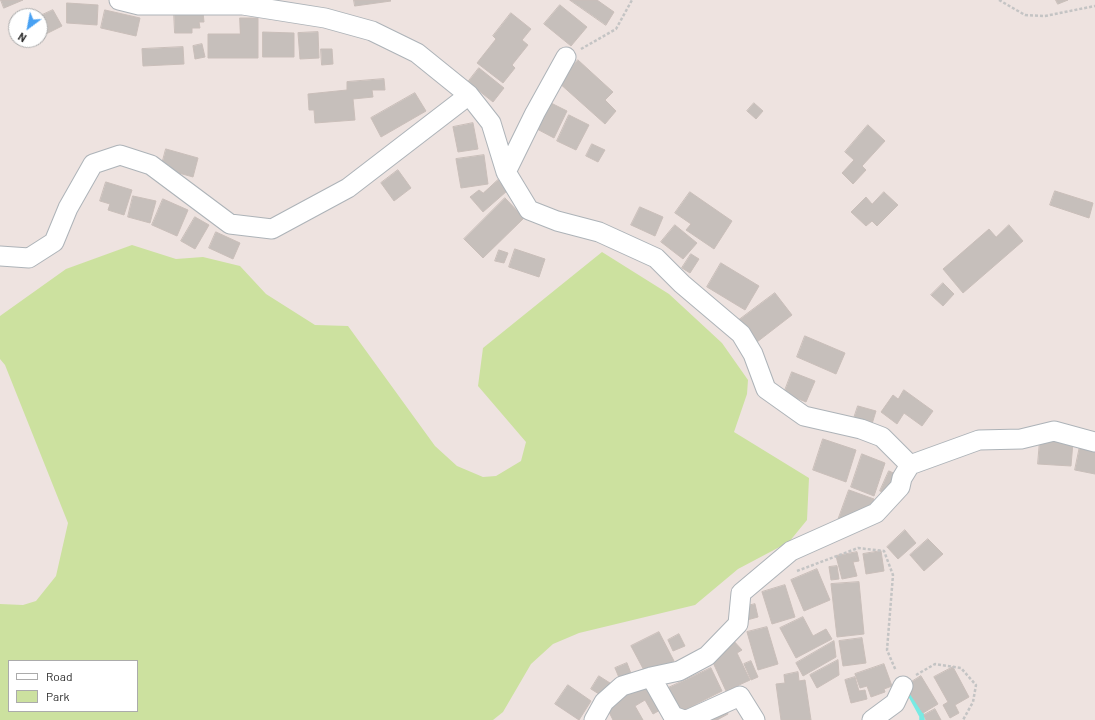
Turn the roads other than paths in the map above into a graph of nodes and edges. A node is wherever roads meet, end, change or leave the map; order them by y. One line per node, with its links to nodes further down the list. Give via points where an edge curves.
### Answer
1 (119, 0): 3 (street, via 139,5 242,5 339,22 372,31 417,52)
2 (566, 57): 4 (street)
3 (469, 95): 4 (street, via 491,123); 5 (street, via 348,188 272,229 230,224 151,165 120,155 93,164 68,208 54,242 29,258)
4 (506, 172): 7 (street, via 529,210 557,221 599,232 656,258 682,284 741,334 753,354 766,389 804,416 882,436)
5 (0, 256)
6 (1095, 442): 7 (street, via 1054,431 1021,439 979,440)
7 (910, 466): 8 (street, via 902,478 900,487 876,513 791,551 741,593 738,624 707,656 679,671)
8 (651, 677): 10 (street, via 622,686 604,702); 11 (street, via 673,716)
9 (903, 686): 13 (street, via 895,703)
10 (594, 720)
11 (686, 720): 12 (street, via 740,696)
12 (755, 720)
13 (872, 720)

